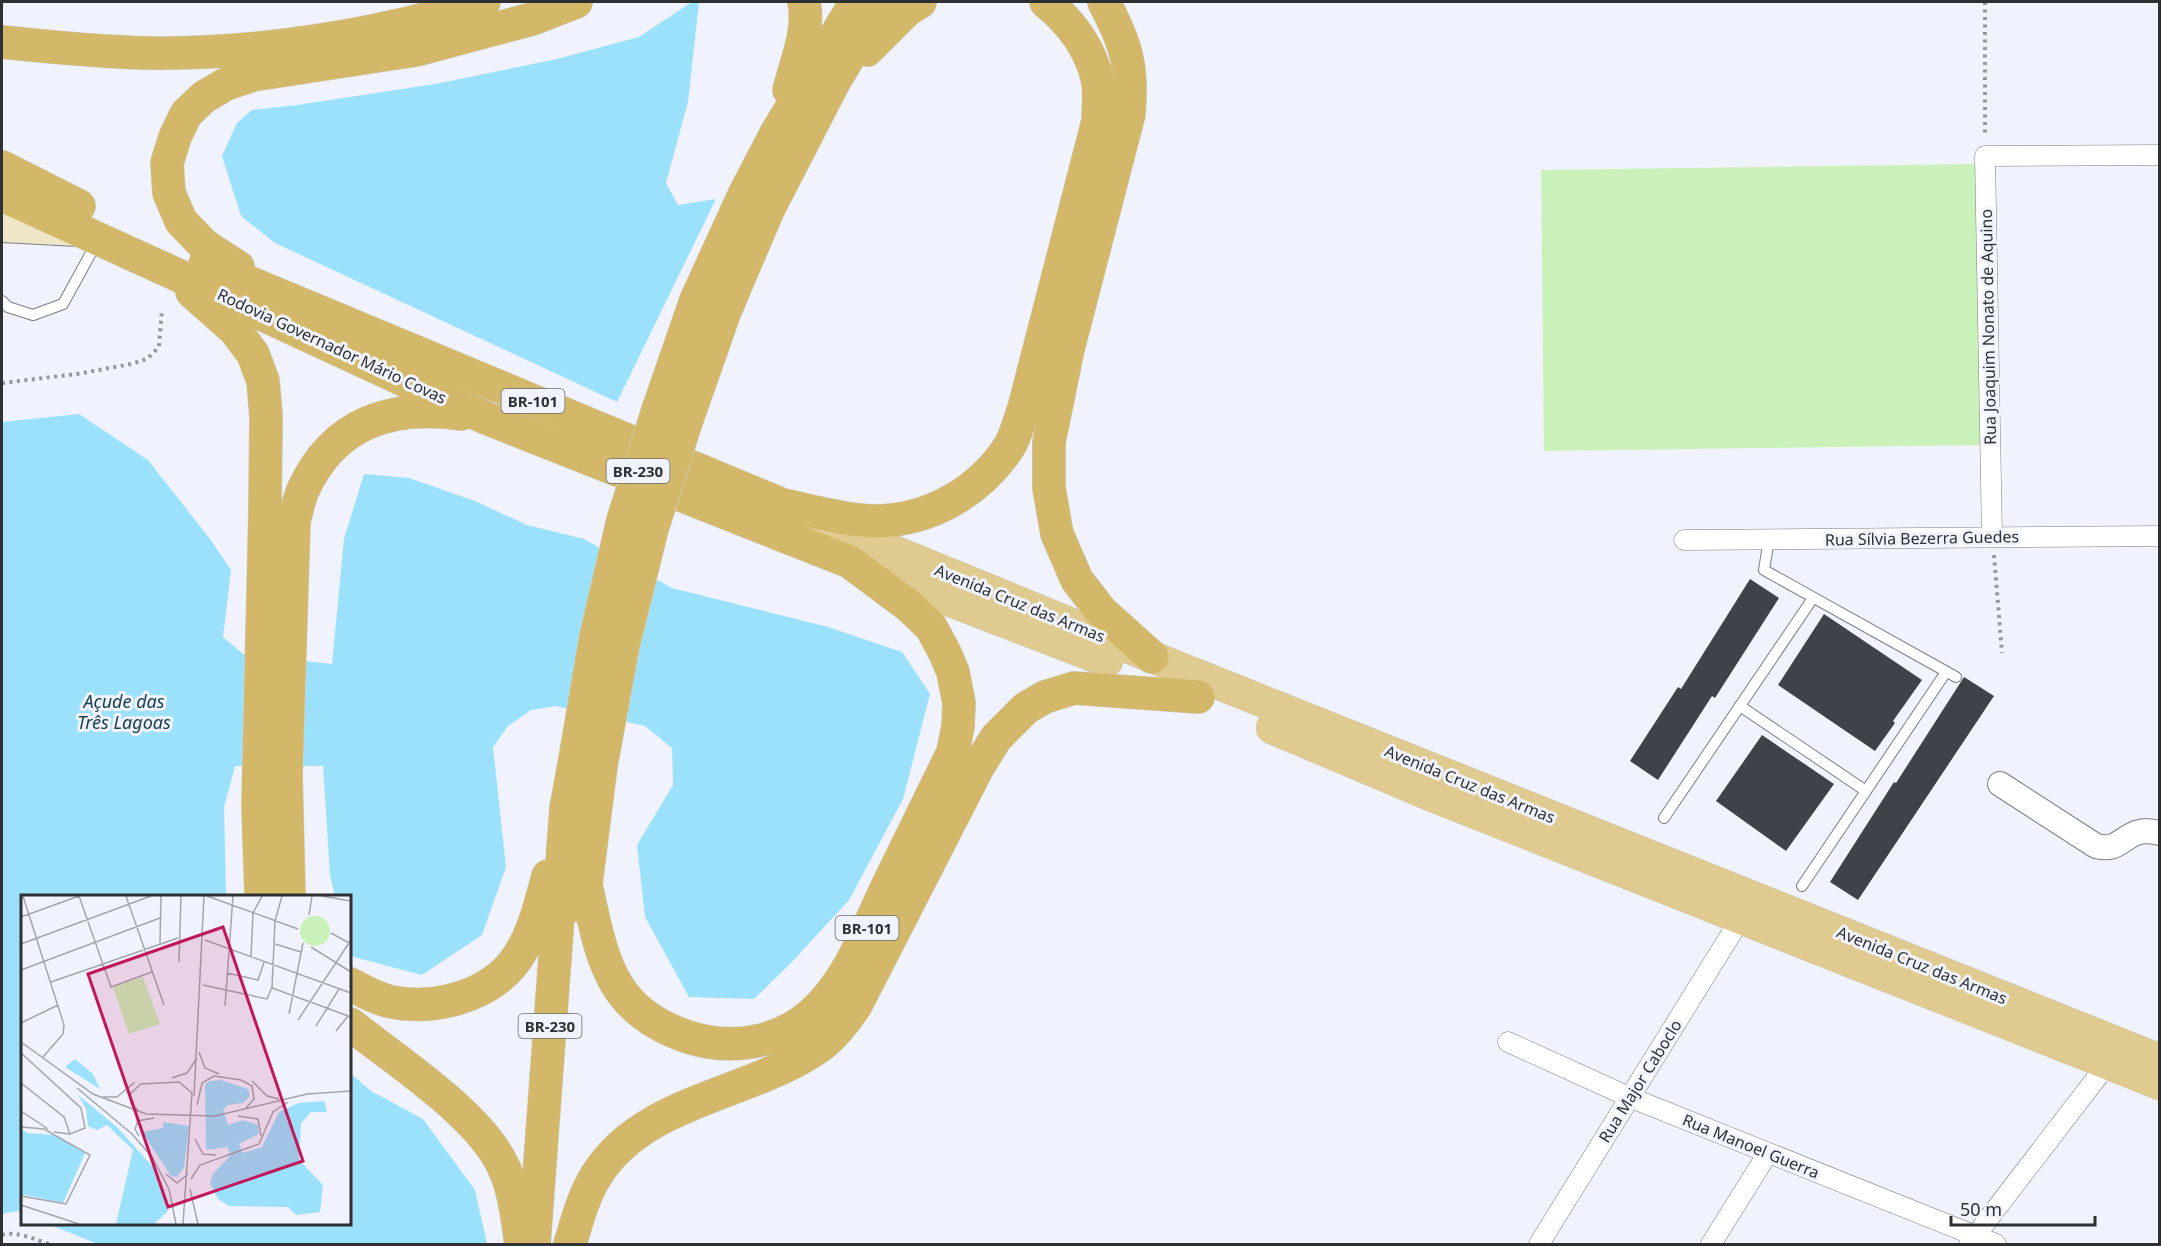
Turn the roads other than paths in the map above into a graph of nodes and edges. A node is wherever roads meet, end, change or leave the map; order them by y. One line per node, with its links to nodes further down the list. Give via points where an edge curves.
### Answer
1 (484, 2): 9 (highway, via 353,36 237,50 149,53)
2 (576, 2): 19 (highway, via 532,19 416,50 253,75 225,84 186,114 167,163 169,193 181,221 204,245)
3 (804, 2): 11 (highway, via 804,33)
4 (856, 2): 11 (highway)
5 (882, 2): 10 (highway, BR-101)
6 (920, 2): 10 (highway)
7 (1046, 2): 22 (highway, via 1066,18 1087,50 1098,84 1098,121 1024,408 1010,445 986,477 962,495 911,517 878,521)
8 (1104, 2): 30 (highway, via 1129,61 1129,114 1048,442 1049,488 1057,534 1077,580 1101,611)
9 (2, 42)
10 (835, 80): 15 (highway, BR-101)
11 (778, 130): 15 (highway)
12 (2160, 155): 24 (street, Rua Joaquim Nonato de Aquino, via 1985,156)
13 (2, 167): 19 (highway, BR-101, via 191,258)
14 (2, 195): 17 (highway, Rodovia Governador Mário Covas / BR-101)
15 (756, 203): 33 (highway, BR-101, bridge, via 725,311 652,529)
16 (2, 228): 17 (main road)
17 (92, 236): 18 (highway, Rodovia Governador Mário Covas / BR-101); 20 (lane, via 63,304 33,315)
18 (171, 272): 21 (highway, Rodovia Governador Mário Covas / BR-101); 29 (highway, via 235,330 253,354 263,381)
19 (282, 296): 22 (highway, BR-101)
20 (2, 301)
21 (486, 418): 27 (highway, Rodovia Governador Mário Covas / BR-101); 29 (highway, via 434,410 401,413 372,420 340,438 303,491 294,521)
22 (783, 506): 30 (main road, Avenida Cruz das Armas)
23 (2160, 536): 24 (street, Rua Sílvia Bezerra Guedes)
24 (1992, 537): 25 (street, Rua Sílvia Bezerra Guedes)
25 (1769, 539): 26 (street, Rua Sílvia Bezerra Guedes); 28 (lane, via 1764,570)
26 (1684, 540)
27 (850, 562): 31 (main road, Avenida Cruz das Armas); 40 (highway, BR-101, via 931,627 953,672 959,703 958,726 953,752 848,967 822,1005 799,1025 766,1041 706,1043 678,1034 647,1018 610,976)
28 (1813, 598): 32 (lane); 36 (lane, via 1951,675)
29 (277, 651): 34 (highway)
30 (1152, 657): 48 (main road, Avenida Cruz das Armas)
31 (1198, 697): 44 (main road, Avenida Cruz das Armas); 57 (highway, via 1074,688 1026,708 996,738 978,767 856,1005 842,1025 821,1045 793,1062 641,1131 596,1175 580,1208)
32 (1740, 706): 36 (lane); 38 (lane)
33 (588, 763): 37 (highway, BR-230); 40 (highway, BR-101)
34 (273, 773): 42 (highway, via 258,805); 43 (highway)
35 (2000, 784): 39 (street, via 2096,846 2113,847 2147,831)
36 (1866, 790): 41 (lane)
37 (566, 808): 45 (highway, via 527,940 511,966 495,980 448,1001 416,1005 390,1002); 55 (highway, BR-230)
38 (1664, 818)
39 (2160, 833)
40 (586, 885): 56 (highway, BR-230)
41 (1802, 886)
42 (261, 895)
43 (289, 895)
44 (1741, 918): 49 (main road, Avenida Cruz das Armas); 51 (street, Rua Major Caboclo)
45 (351, 984)
46 (351, 1025): 54 (highway, via 456,1108 486,1139 504,1168 515,1206)
47 (1508, 1042): 51 (street, Rua Manoel Guerra)
48 (2160, 1060)
49 (2108, 1063): 50 (main road, Avenida Cruz das Armas); 53 (street)
50 (2160, 1084)
51 (1629, 1097): 52 (street, Rua Manoel Guerra); 58 (street, Rua Major Caboclo)
52 (1768, 1153): 53 (street, Rua Manoel Guerra); 59 (street)
53 (1972, 1240): 60 (street, Rua Manoel Guerra)
54 (520, 1245)
55 (534, 1245)
56 (557, 1245)
57 (570, 1245)
58 (1539, 1245)
59 (1711, 1245)
60 (1996, 1245)

